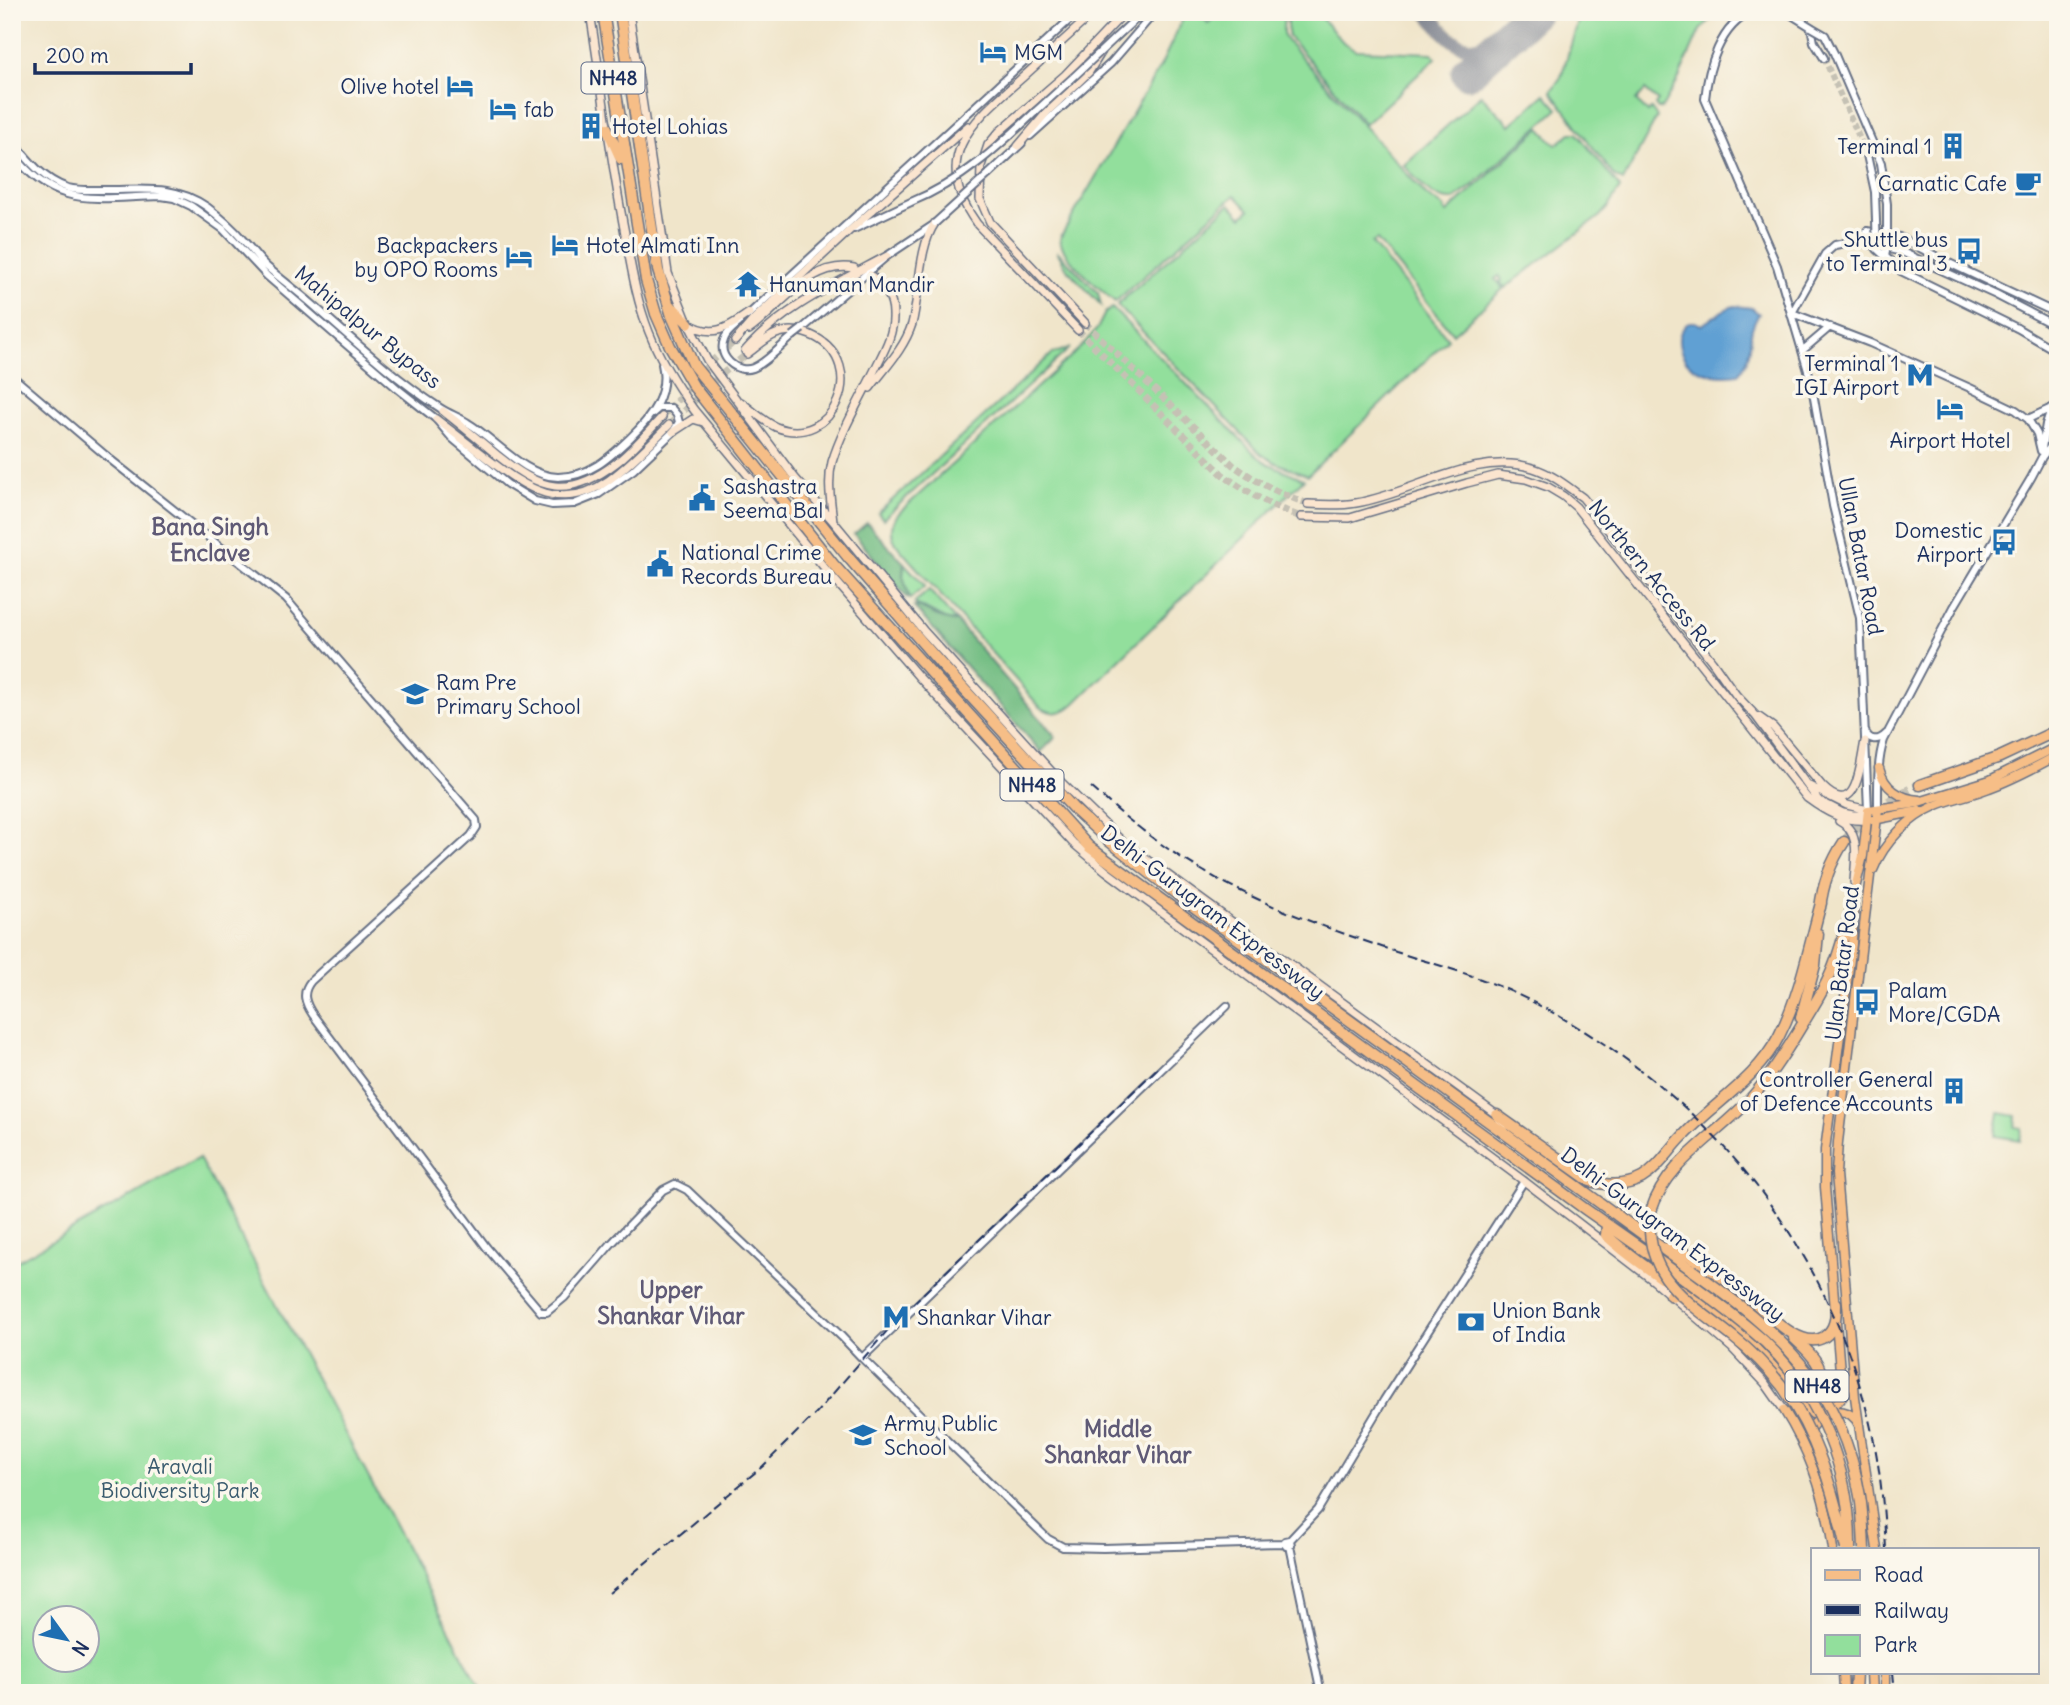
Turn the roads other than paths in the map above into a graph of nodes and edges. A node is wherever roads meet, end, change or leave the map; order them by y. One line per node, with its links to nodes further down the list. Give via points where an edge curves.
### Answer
1 (590, 12): 16 (main road)
2 (603, 12): 21 (highway, NH48)
3 (620, 12): 29 (highway, NH48, via 658,270)
4 (629, 12): 33 (main road, via 668,273)
5 (1094, 12): 15 (main road)
6 (1125, 12): 13 (main road)
7 (1143, 12): 23 (street, bridge, via 979,162 949,184)
8 (1156, 12): 18 (street, via 1111,63)
9 (1752, 12): 31 (street, Ullan Batar Road, via 1733,23 1723,38 1705,99 1777,266)
10 (1787, 12): 12 (street)
11 (1075, 13): 30 (street)
12 (1811, 27): 14 (street); 26 (street, bridge, via 1825,35 1881,163 1887,204)
13 (1108, 31): 18 (main road, via 1094,66); 34 (main road, via 999,132 985,152 979,176 990,222)
14 (1824, 58)
15 (982, 114): 23 (main road); 37 (main road, via 958,152 957,183 963,203 988,237)
16 (607, 128): 21 (highway); 40 (main road, via 639,302)
17 (12, 140): 44 (street, Mahipalpur Bypass, via 35,167 70,188 166,190 197,201 228,225 265,265)
18 (1018, 146): 22 (street, bridge)
19 (12, 152): 47 (street, Mahipalpur Bypass, via 32,175 66,195 161,196 203,214 267,276)
20 (1867, 155): 26 (street, bridge, via 1875,192 1877,249)
21 (628, 173): 84 (highway, Delhi-Gurugram Expressway / NH48, via 656,314 694,387 833,564 1089,847)
22 (935, 223): 25 (street); 50 (main road, via 926,241 909,332)
23 (849, 231): 27 (main road, via 737,338 812,276 835,267)
24 (1863, 243): 31 (street, via 1848,241 1825,254); 32 (street, via 1867,230 1899,237); 36 (street, via 1912,257)
25 (887, 256): 30 (street, bridge, via 754,367 737,368 726,358 722,344); 42 (main road, via 782,316 746,352 782,332 793,331 828,346 838,362 842,384 822,422 807,430 790,431 769,424)
26 (1885, 258): 39 (street, bridge, via 1901,271)
27 (854, 268)
28 (870, 275): 50 (main road, via 890,298 893,323)
29 (667, 301): 33 (highway); 82 (highway, Delhi-Gurugram Expressway / NH48, via 697,370 864,576 1073,808 1179,896)
30 (749, 313): 33 (main road, via 713,331)
31 (1792, 313): 35 (street); 38 (street, Ullan Batar Road)
32 (2058, 314)
33 (688, 323): 42 (main road)
34 (1085, 323)
35 (1830, 327): 38 (street); 48 (street, via 1970,388)
36 (2058, 329)
37 (1078, 330)
38 (1803, 351): 61 (street, Ullan Batar Road, via 1860,618)
39 (2058, 352)
40 (662, 360): 45 (street, Mahipalpur Bypass, via 664,382); 49 (main road)
41 (12, 376): 90 (street, via 286,599 475,820 477,827 471,836 310,981 304,997 487,1248 537,1308 545,1313 564,1298 663,1190 675,1184 687,1190)
42 (732, 395): 59 (main road)
43 (2054, 407): 48 (street); 54 (street)
44 (443, 411): 45 (street, Mahipalpur Bypass, via 468,423 525,465 558,477 577,475 603,463); 46 (main road, via 523,474 550,487 581,483 602,473)
45 (652, 414): 51 (street, via 663,407 673,410 679,422)
46 (662, 417)
47 (436, 419): 51 (main road, via 519,483 562,496 586,492 608,480)
48 (2028, 419): 54 (street)
49 (704, 422): 51 (main road, via 693,419); 83 (main road, via 918,676 1073,843)
50 (848, 424): 59 (main road, via 830,474)
51 (671, 429)
52 (2058, 437): 54 (street)
53 (2058, 450): 54 (street)
54 (2041, 454): 62 (street)
55 (1308, 504): 56 (main road, Northern Access Rd, via 1357,503 1473,467 1498,464 1534,468 1557,479 1583,498)
56 (1592, 511): 58 (main road); 60 (main road, Northern Access Rd)
57 (1301, 517): 58 (main road, Northern Access Rd, via 1350,518 1498,475 1548,487)
58 (1584, 518): 69 (main road, Northern Access Rd)
59 (833, 521): 81 (main road, via 923,630 1061,782 1124,843)
60 (1755, 715): 64 (main road, via 1773,727 1826,791 1839,796 1857,786); 71 (main road, Northern Access Rd, via 1818,800 1857,816)
61 (1865, 728): 62 (street, via 1869,737 1877,740); 64 (street, Ullan Batar Road)
62 (1889, 730): 67 (street)
63 (2058, 730): 68 (highway, via 2000,757)
64 (1865, 741): 71 (street, Ullan Batar Road)
65 (2058, 746): 70 (main road)
66 (2058, 755): 70 (main road, via 1989,788)
67 (1879, 768): 70 (main road, via 1885,783 1898,795); 71 (street)
68 (1920, 785)
69 (1807, 798): 73 (main road, Northern Access Rd, via 1841,818); 76 (main road, via 1853,832)
70 (1928, 804): 71 (main road); 72 (main road, Northern Access Rd); 75 (main road, via 1891,840)
71 (1873, 810): 72 (main road, Ulan Batar Road); 73 (main road, Ulan Batar Road)
72 (1877, 820): 73 (main road, Northern Access Rd); 75 (main road, Ulan Batar Road)
73 (1867, 821): 76 (main road, Ulan Batar Road)
74 (1844, 842): 77 (highway, via 1825,878)
75 (1869, 883): 91 (main road, Ulan Batar Road, via 1836,1174)
76 (1854, 893): 78 (main road, Ulan Batar Road)
77 (1821, 903): 80 (highway, via 1815,965); 81 (highway, via 1801,978 1772,1048 1754,1073 1649,1173 1619,1185 1590,1181)
78 (1853, 906): 80 (highway, via 1826,986); 88 (main road, Ulan Batar Road, via 1825,1160)
79 (1227, 1006): 90 (street)
80 (1792, 1041): 102 (highway, bridge, via 1752,1098 1676,1166 1651,1211 1650,1236 1653,1255 1677,1293 1737,1339 1783,1388 1819,1454)
81 (1497, 1115): 82 (main road)
82 (1507, 1133): 85 (highway, Delhi-Gurugram Expressway / NH48)
83 (1524, 1181): 86 (main road); 98 (street, via 1318,1510)
84 (1607, 1225): 87 (highway, via 1606,1236); 101 (highway, Delhi-Gurugram Expressway / NH48, bridge, via 1685,1279 1765,1343 1787,1367 1828,1434 1841,1471 1849,1513)
85 (1663, 1248): 89 (highway, via 1684,1252); 103 (highway, Delhi-Gurugram Expressway / NH48, bridge, via 1765,1325 1821,1392 1854,1469)
86 (1670, 1295): 87 (highway); 93 (main road, via 1732,1348)
87 (1695, 1299): 92 (highway, via 1760,1352)
88 (1836, 1303): 89 (highway, via 1833,1328 1820,1339 1805,1339); 94 (main road, Ulan Batar Road, via 1839,1377)
89 (1781, 1325): 92 (highway, via 1821,1372 1810,1390 1797,1391)
90 (862, 1358): 98 (street, via 1059,1546)
91 (1852, 1360): 94 (main road, via 1846,1391); 96 (main road, Ulan Batar Road)
92 (1786, 1383): 95 (highway)
93 (1784, 1410): 95 (main road); 97 (main road)
94 (1824, 1411): 95 (main road)
95 (1813, 1413)
96 (1860, 1428): 97 (main road, via 1850,1414 1841,1410 1830,1413 1810,1429); 99 (main road, Ulan Batar Road)
97 (1807, 1451): 100 (main road, via 1828,1515)
98 (1288, 1543): 108 (street)
99 (1876, 1545): 100 (main road, via 1867,1528 1855,1525 1840,1532)
100 (1833, 1547)
101 (1848, 1548)
102 (1848, 1548)
103 (1864, 1548)
104 (1843, 1674): 109 (main road)
105 (1856, 1674): 110 (highway)
106 (1871, 1674): 111 (highway)
107 (1885, 1674): 112 (main road)
108 (1321, 1693)
109 (1844, 1693)
110 (1855, 1693)
111 (1872, 1693)
112 (1885, 1693)

